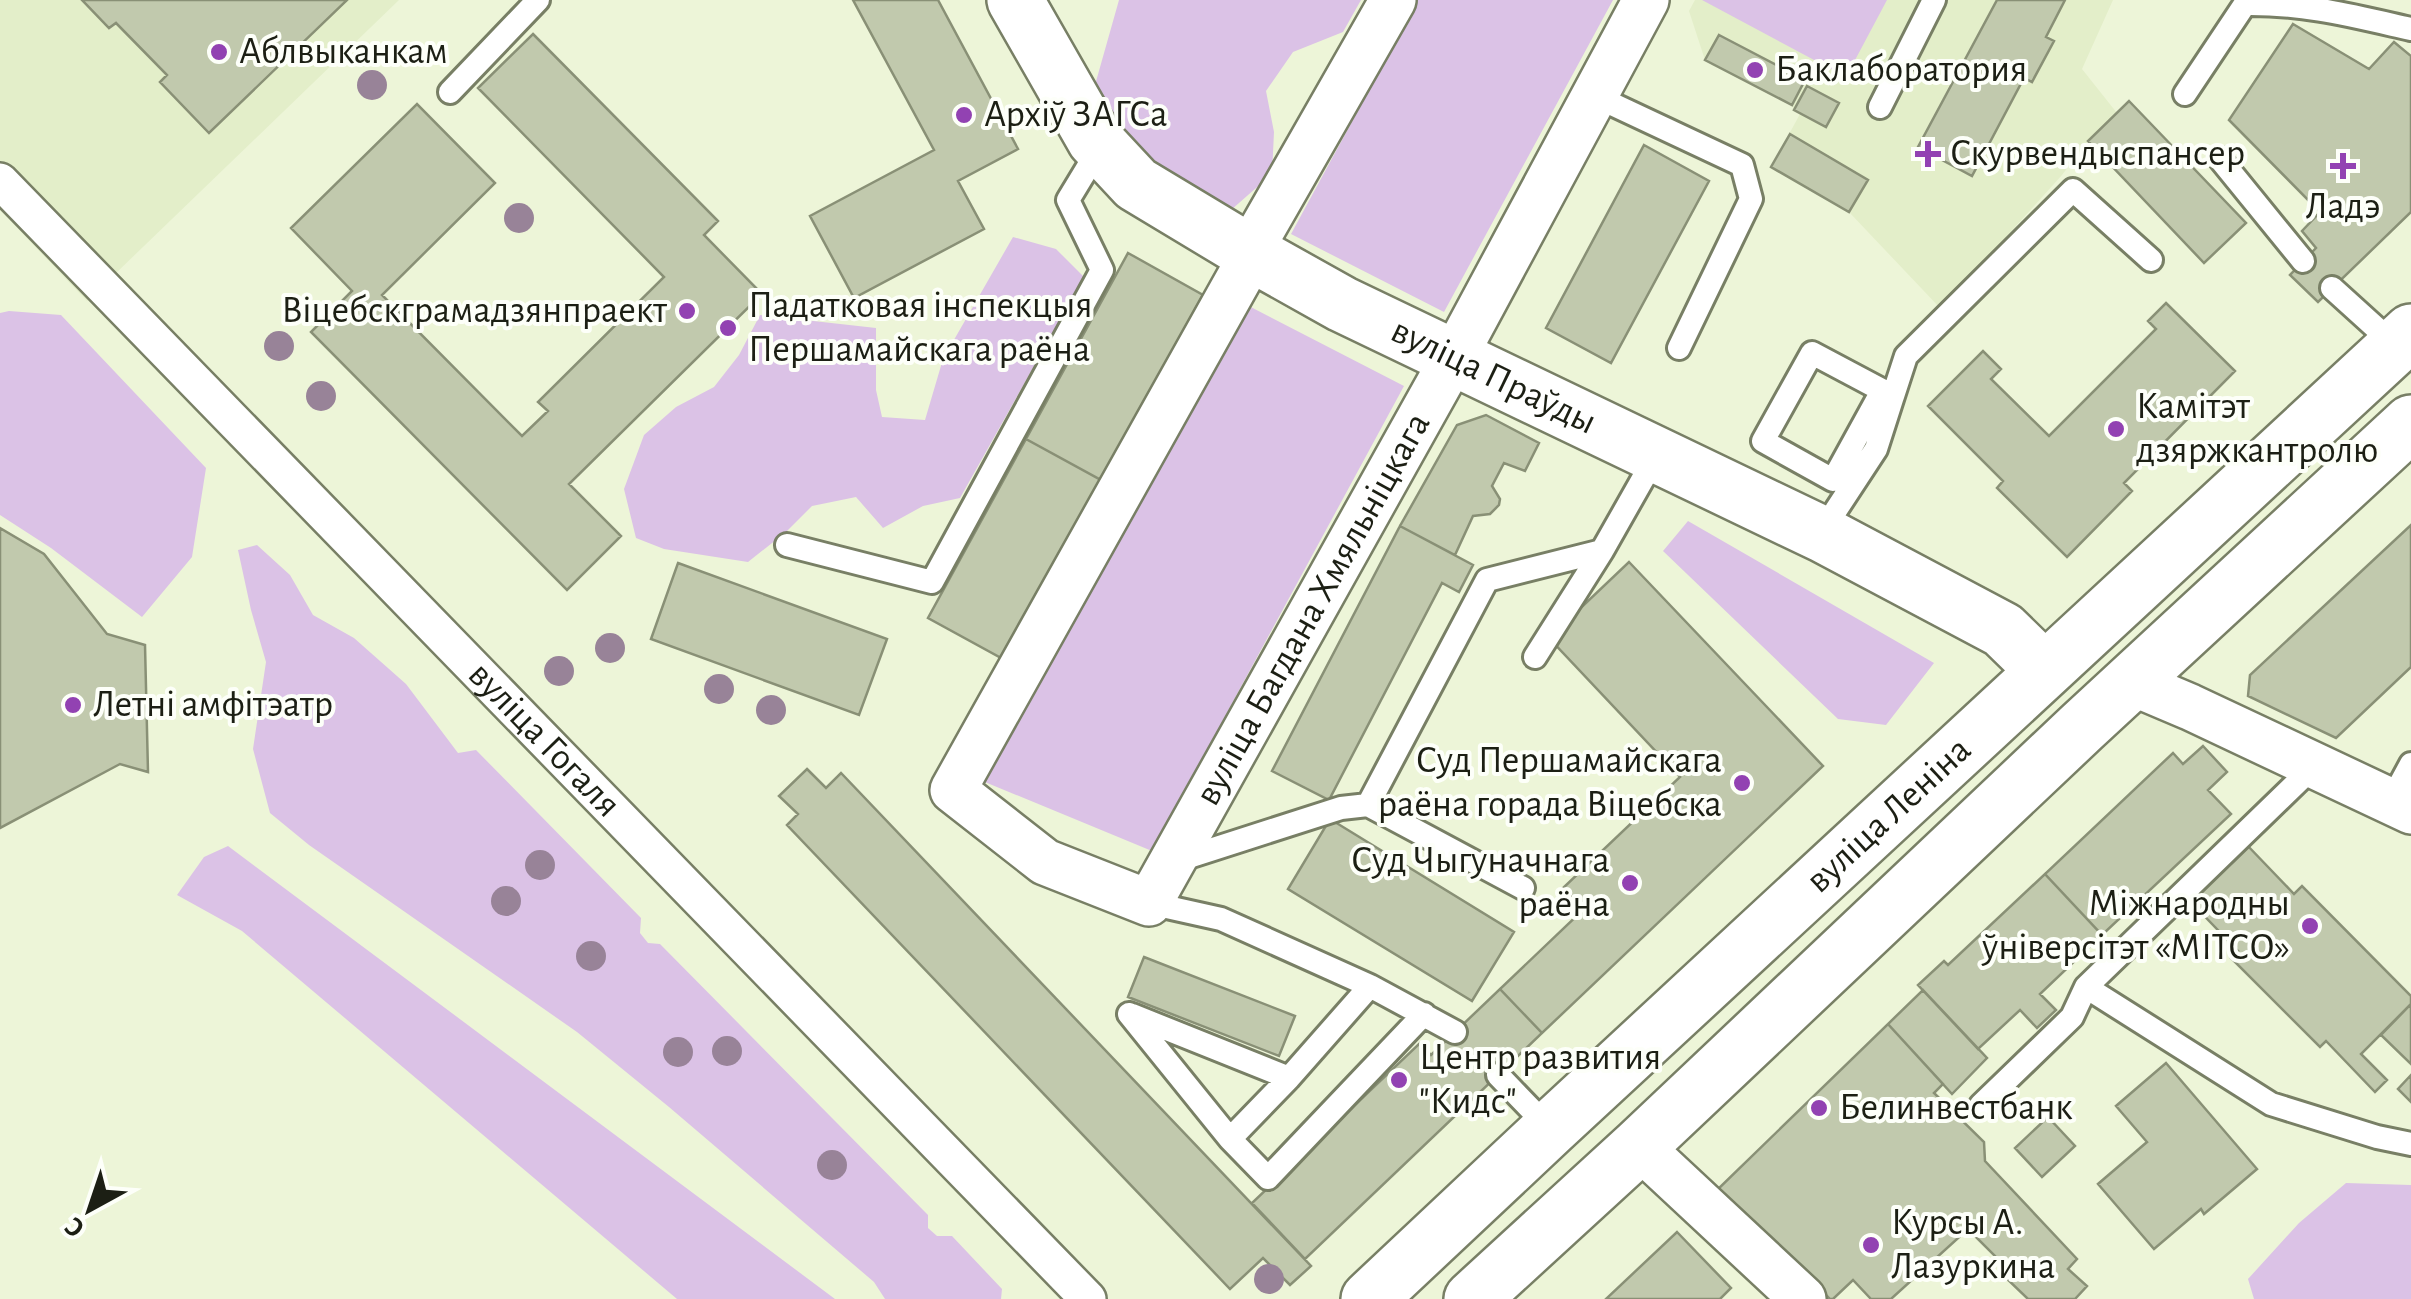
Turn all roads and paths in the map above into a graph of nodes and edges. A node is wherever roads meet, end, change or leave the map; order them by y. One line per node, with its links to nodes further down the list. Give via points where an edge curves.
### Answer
1 (538, 0): 7 (lane)
2 (1015, 0): 11 (main road, вуліца Праўды)
3 (1393, 0): 14 (street)
4 (1646, 0): 9 (street, вуліца Багдана Хмяльніцкага)
5 (1934, 0): 10 (lane)
6 (2411, 29): 8 (lane, via 2317,8 2244,4)
7 (450, 92)
8 (2185, 94)
9 (1595, 96): 19 (lane, via 1742,164 1751,199); 20 (street, вуліца Багдана Хмяльніцкага)
10 (1880, 107)
11 (1096, 140): 14 (main road, вуліца Праўды, via 1136,184); 25 (lane, via 1068,200 1102,270 932,582)
12 (2220, 159): 16 (lane)
13 (0, 180): 48 (street, вуліца Гогаля)
14 (1249, 252): 20 (main road, вуліца Праўды); 35 (street, via 953,790 1045,862)
15 (2151, 260): 21 (lane, via 2074,190 1906,356)
16 (2303, 261)
17 (2332, 288): 18 (lane)
18 (2404, 339): 28 (main road, вуліца Леніна)
19 (1679, 348)
20 (1454, 358): 23 (main road, вуліца Праўды); 33 (street, вуліца Багдана Хмяльніцкага)
21 (1888, 394): 21 (lane, via 1812,353 1763,441 1833,480); 24 (lane, via 1876,449)
22 (2411, 423): 29 (main road, вуліца Леніна)
23 (1657, 454): 24 (main road, вуліца Праўды); 26 (lane)
24 (1824, 536): 28 (main road, вуліца Праўды, via 2003,630)
25 (786, 545)
26 (1602, 551): 27 (lane); 32 (lane, via 1487,580)
27 (1535, 658)
28 (2044, 670): 43 (main road, вуліца Леніна)
29 (2131, 682): 30 (street); 46 (main road, вуліца Леніна)
30 (2314, 766): 31 (street); 37 (lane)
31 (2404, 792)
32 (1368, 805): 33 (lane); 34 (lane)
33 (1173, 862): 35 (street, вуліца Багдана Хмяльніцкага)
34 (1523, 888)
35 (1149, 903): 36 (lane, via 1221,919)
36 (1370, 986): 38 (lane); 41 (lane)
37 (2086, 987): 42 (lane, via 2072,1017); 45 (lane, via 2271,1104)
38 (1424, 1014): 39 (lane); 44 (lane, via 1268,1178)
39 (1455, 1032)
40 (1498, 1075): 43 (lane)
41 (1289, 1078): 44 (lane); 44 (lane, via 1128,1014)
42 (1981, 1105)
43 (1550, 1128): 49 (main road, вуліца Леніна)
44 (1230, 1139)
45 (2411, 1144)
46 (1638, 1146): 47 (street); 50 (main road, вуліца Леніна)
47 (1794, 1296)
48 (1088, 1299)
49 (1370, 1299)
50 (1472, 1299)

